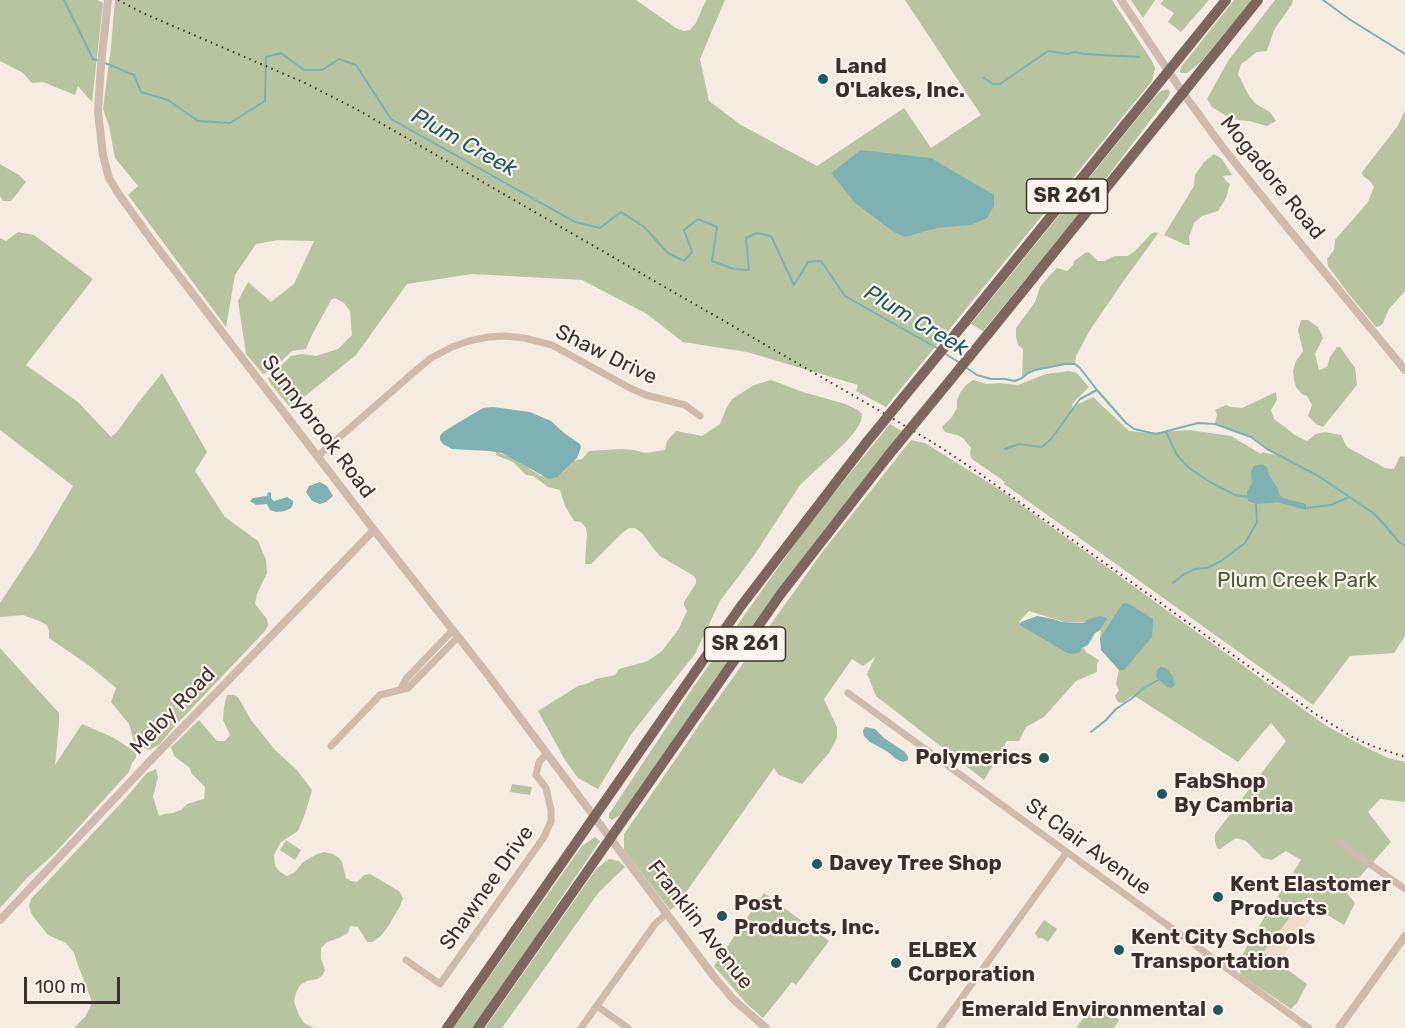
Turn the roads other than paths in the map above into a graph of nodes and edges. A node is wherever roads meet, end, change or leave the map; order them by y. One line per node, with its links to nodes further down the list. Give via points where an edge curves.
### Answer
1 (108, 0): 9 (street, Sunnybrook Road, via 98,112 102,155 109,178 153,242)
2 (1121, 0): 5 (street, Mogadore Road)
3 (1226, 0): 5 (main road, SR 261)
4 (1258, 0): 6 (main road, SR 261)
5 (1169, 71): 6 (street, Mogadore Road); 15 (main road, SR 261, bridge, via 866,443 741,606)
6 (1183, 93): 7 (street, Mogadore Road, via 1250,182); 16 (main road, SR 261, bridge, via 780,595)
7 (1405, 370)
8 (700, 416): 9 (street, Shaw Drive, via 685,405 630,388 545,343 488,337 460,344 431,358)
9 (318, 456): 10 (street, Sunnybrook Road)
10 (374, 530): 11 (street, Sunnybrook Road); 21 (street, Meloy Road)
11 (455, 634): 13 (street, via 406,679 400,690 380,695); 14 (street, Sunnybrook Road)
12 (848, 693): 18 (street, St Clair Avenue)
13 (331, 746)
14 (547, 753): 15 (street, Sunnybrook Road); 23 (street, Shawnee Drive, via 539,762 536,775 549,796 551,815 544,837 440,984)
15 (595, 817): 16 (street, Sunnybrook Road); 25 (main road, SR 261)
16 (611, 839): 20 (street, Franklin Avenue); 26 (main road, SR 261)
17 (1339, 842): 19 (street)
18 (1066, 852): 30 (street); 31 (street, St Clair Avenue)
19 (1405, 889)
20 (666, 914): 24 (street); 29 (street, Franklin Avenue, via 726,991)
21 (0, 920)
22 (1405, 936): 32 (street)
23 (406, 960)
24 (597, 1006): 27 (street); 28 (street)
25 (447, 1028)
26 (478, 1028)
27 (581, 1028)
28 (628, 1028)
29 (766, 1028)
30 (940, 1028)
31 (1309, 1028)
32 (1339, 1028)

